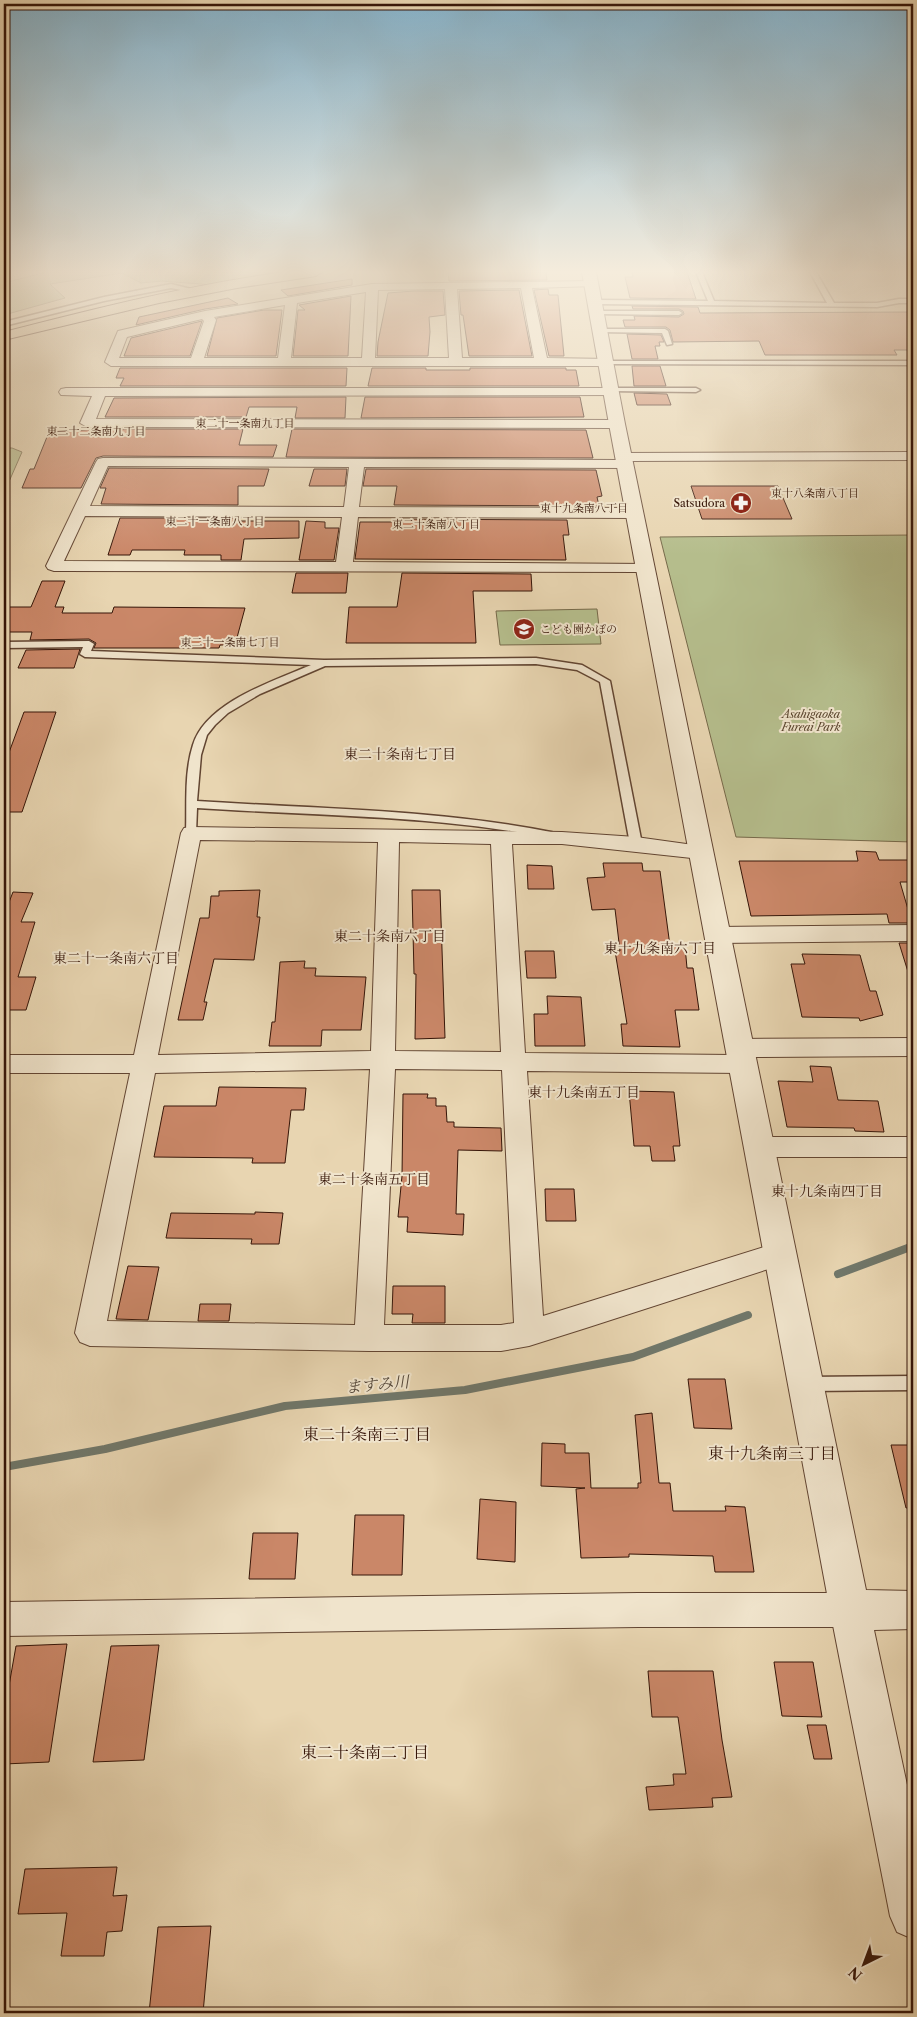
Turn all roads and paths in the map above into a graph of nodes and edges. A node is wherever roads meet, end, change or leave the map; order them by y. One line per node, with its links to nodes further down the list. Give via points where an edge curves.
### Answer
1 (606, 366): 3 (street)
2 (696, 390): 3 (lane)
3 (611, 391): 6 (street); 8 (street)
4 (66, 392): 5 (street)
5 (100, 392): 6 (street); 7 (street, via 86,423)
6 (348, 392): 7 (street)
7 (346, 423): 8 (street)
8 (617, 424): 10 (street)
9 (913, 456): 10 (street)
10 (624, 460): 11 (street); 14 (street)
11 (357, 462): 12 (street, via 103,462); 13 (street)
12 (80, 511): 13 (street); 15 (street, via 54,566)
13 (351, 513): 14 (street); 15 (street)
14 (634, 513): 16 (street)
15 (344, 565): 16 (street)
16 (645, 567): 25 (street)
17 (4, 645): 18 (lane, via 89,644 85,654)
18 (324, 663): 19 (lane, via 247,698 217,716 202,735 195,762); 24 (lane, via 536,661 579,667 605,681)
19 (193, 804): 20 (lane); 23 (lane, via 436,817 507,825)
20 (191, 833): 21 (street); 33 (street)
21 (389, 836): 22 (street); 30 (street)
22 (500, 838): 23 (street); 31 (street)
23 (562, 838): 24 (street)
24 (636, 844): 25 (street)
25 (701, 852): 27 (street)
26 (913, 932): 27 (street)
27 (717, 935): 29 (street)
28 (913, 1047): 29 (street)
29 (741, 1056): 31 (street); 34 (street)
30 (383, 1060): 31 (street); 33 (street); 38 (street)
31 (514, 1061): 37 (street)
32 (4, 1064): 33 (street)
33 (143, 1064): 38 (street, via 90,1333)
34 (759, 1147): 35 (street); 36 (street)
35 (913, 1147)
36 (780, 1254): 37 (street); 40 (street)
37 (529, 1333): 38 (street, via 501,1338)
38 (369, 1338)
39 (913, 1382): 40 (lane)
40 (806, 1384): 41 (street)
41 (850, 1610): 42 (street); 43 (street); 44 (street)
42 (913, 1610)
43 (4, 1619)
44 (913, 1916)

